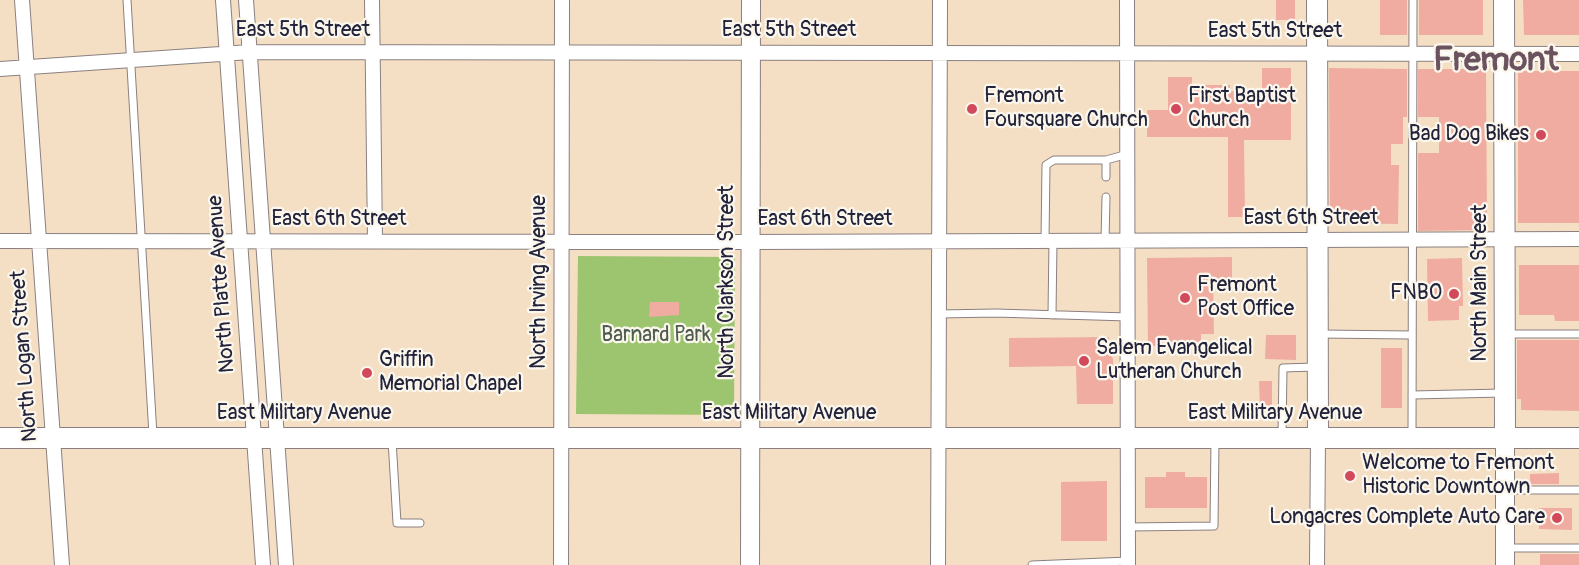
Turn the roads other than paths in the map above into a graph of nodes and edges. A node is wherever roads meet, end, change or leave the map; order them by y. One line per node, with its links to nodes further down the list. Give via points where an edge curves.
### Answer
1 (21, 0): 25 (street, North Logan Street)
2 (127, 0): 24 (lane)
3 (223, 0): 15 (street, North Platte Avenue)
4 (246, 0): 13 (street, North Platte Avenue)
5 (372, 0): 16 (street)
6 (562, 0): 18 (street, North Irving Avenue)
7 (751, 0): 14 (street, North Clarkson Street)
8 (940, 0): 17 (street)
9 (1127, 0): 19 (street)
10 (1317, 0): 20 (main road)
11 (1413, 0): 21 (lane)
12 (1504, 0): 22 (main road, North Main Street)
13 (250, 51): 15 (street, East 5th Street); 16 (street, East 5th Street); 41 (street, North Platte Avenue)
14 (751, 51): 17 (street, East 5th Street); 18 (street, East 5th Street); 46 (street, North Clarkson Street)
15 (226, 52): 24 (street, East 5th Street); 40 (street, North Platte Avenue)
16 (372, 52): 18 (street, East 5th Street); 42 (street)
17 (940, 52): 19 (street, East 5th Street); 36 (street)
18 (563, 53): 35 (street, North Irving Avenue)
19 (1127, 53): 20 (street, East 5th Street); 27 (street)
20 (1316, 53): 21 (street, East 5th Street); 37 (main road)
21 (1413, 54): 22 (street, East 5th Street); 38 (lane)
22 (1504, 54): 23 (street, East 5th Street); 31 (main road, North Main Street)
23 (1579, 54)
24 (131, 59): 25 (street, East 5th Street); 34 (lane)
25 (26, 67): 26 (street, East 5th Street); 33 (street, North Logan Street)
26 (0, 69)
27 (1128, 154): 28 (lane); 45 (street)
28 (1106, 160): 29 (lane); 43 (lane, via 1062,159 1046,165)
29 (1107, 177)
30 (1106, 197): 44 (lane)
31 (1504, 239): 32 (street, East 6th Street); 38 (street, East 6th Street); 51 (main road, North Main Street)
32 (1579, 239)
33 (38, 240): 34 (street, East 6th Street); 39 (street, East 6th Street); 60 (street, North Logan Street)
34 (141, 240): 40 (street, East 6th Street); 57 (lane)
35 (561, 240): 42 (street, East 6th Street); 46 (street, East 6th Street); 63 (street, North Irving Avenue)
36 (939, 240): 43 (street, East 6th Street); 46 (street, East 6th Street); 47 (street)
37 (1317, 240): 38 (street, East 6th Street); 45 (street, East 6th Street); 50 (main road)
38 (1412, 240): 53 (lane)
39 (0, 241)
40 (239, 241): 41 (street, East 6th Street); 61 (street, North Platte Avenue)
41 (263, 241): 42 (street, East 6th Street); 58 (street, North Platte Avenue)
42 (375, 241)
43 (1049, 241): 44 (street, East 6th Street); 48 (lane)
44 (1105, 241): 45 (street, East 6th Street)
45 (1128, 241): 49 (street)
46 (751, 242): 72 (street, North Clarkson Street)
47 (939, 314): 48 (lane); 64 (street)
48 (1052, 315): 49 (lane)
49 (1128, 317): 65 (street)
50 (1317, 334): 53 (lane); 54 (main road)
51 (1505, 334): 52 (lane); 55 (main road, North Main Street)
52 (1579, 334)
53 (1412, 335): 56 (lane)
54 (1317, 367): 67 (lane, via 1283,368); 68 (main road)
55 (1505, 393): 56 (lane); 70 (main road, North Main Street)
56 (1412, 395): 69 (lane)
57 (153, 437): 60 (main road, East Military Avenue); 61 (main road, East Military Avenue)
58 (278, 437): 61 (main road, East Military Avenue); 62 (main road, East Military Avenue); 82 (street, North Platte Avenue)
59 (0, 438): 60 (main road, East Military Avenue)
60 (52, 438): 80 (street, North Logan Street)
61 (255, 438): 81 (street, North Platte Avenue)
62 (392, 438): 63 (main road, East Military Avenue); 75 (lane, via 398,523)
63 (562, 438): 72 (main road, East Military Avenue); 83 (street, North Irving Avenue)
64 (940, 438): 65 (main road, East Military Avenue); 72 (main road, East Military Avenue); 85 (street)
65 (1129, 438): 66 (main road, East Military Avenue); 76 (street)
66 (1215, 438): 67 (main road, East Military Avenue); 76 (lane, via 1214,526)
67 (1282, 438): 68 (main road, East Military Avenue)
68 (1318, 438): 69 (main road, East Military Avenue); 87 (street)
69 (1412, 438): 70 (main road, East Military Avenue)
70 (1505, 438): 71 (main road, East Military Avenue); 73 (street, North Main Street)
71 (1579, 438)
72 (750, 439): 84 (street, North Clarkson Street)
73 (1505, 489): 74 (lane); 78 (street, North Main Street)
74 (1579, 490)
75 (420, 523)
76 (1128, 527): 79 (street)
77 (1579, 548): 78 (lane)
78 (1505, 556)
79 (1128, 563): 86 (lane)
80 (62, 565)
81 (263, 565)
82 (286, 565)
83 (561, 565)
84 (750, 565)
85 (938, 565)
86 (1032, 565)
87 (1317, 565)

